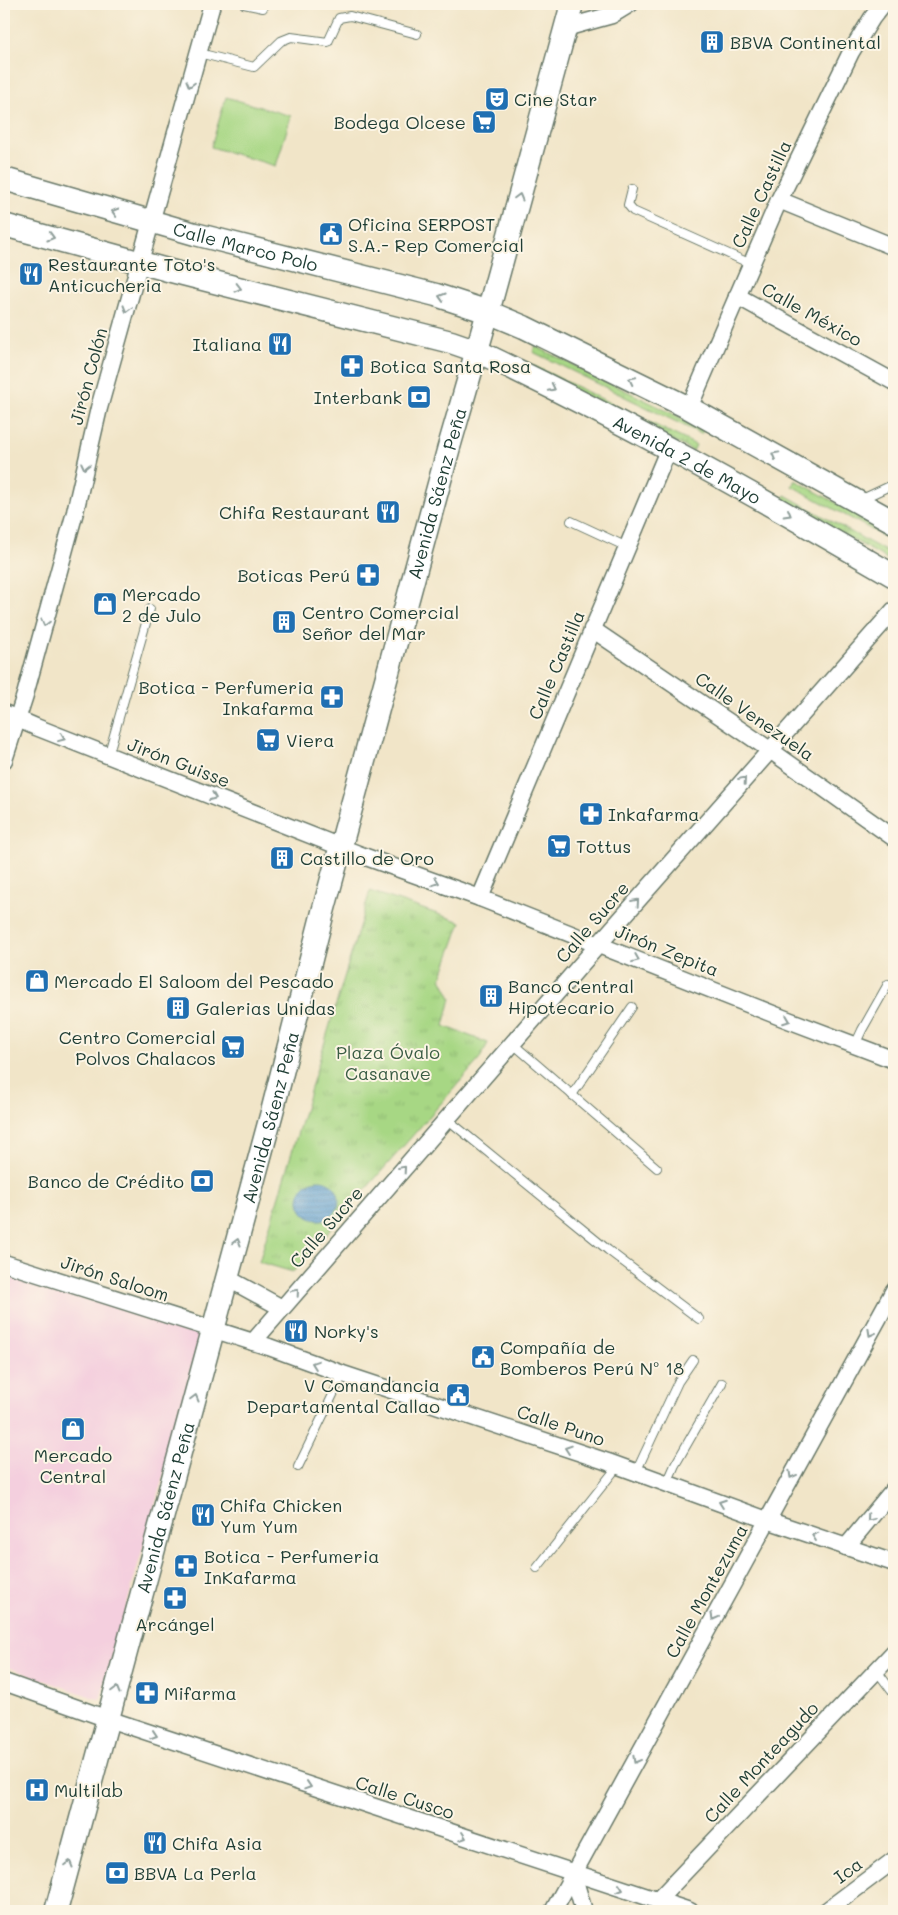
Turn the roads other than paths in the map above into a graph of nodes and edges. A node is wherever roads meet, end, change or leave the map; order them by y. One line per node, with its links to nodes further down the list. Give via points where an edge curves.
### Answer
1 (212, 4): 9 (street, Jirón Colón)
2 (244, 4): 6 (lane)
3 (572, 4): 7 (street, Avenida Sáenz Peña)
4 (630, 4): 7 (street, via 612,16)
5 (883, 4): 12 (street, Calle Castilla, via 851,52)
6 (263, 8)
7 (565, 28): 19 (street, Avenida Sáenz Peña, one-way to 7)
8 (418, 34): 9 (lane, via 350,16 339,18 328,42 291,37 282,41 254,67)
9 (198, 53): 13 (street, Jirón Colón, one-way to 13)
10 (4, 179): 13 (street, Calle Marco Polo, one-way to 10)
11 (632, 189): 17 (lane, via 628,205 633,211)
12 (778, 200): 15 (street); 17 (street, Calle Castilla)
13 (152, 222): 16 (street, Jirón Colón); 19 (street, Calle Marco Polo, one-way to 13, via 436,295)
14 (4, 224): 16 (street, one-way to 16)
15 (894, 246)
16 (140, 262): 20 (street, one-way to 20); 33 (street, Jirón Colón, one-way to 33, via 98,408 75,512 25,695)
17 (751, 264): 18 (street, Calle Castilla)
18 (737, 296): 21 (street, Calle México); 22 (street, Calle Castilla)
19 (488, 312): 20 (street, Avenida Sáenz Peña); 22 (street, one-way to 19)
20 (477, 351): 23 (street, Avenida 2 de Mayo, one-way to 23); 38 (street, Avenida Sáenz Peña)
21 (894, 382)
22 (688, 408): 25 (street, one-way to 22)
23 (669, 448): 28 (street, Calle Castilla); 29 (street, Avenida 2 de Mayo, one-way to 29)
24 (894, 484): 25 (lane)
25 (858, 501): 27 (street)
26 (571, 521): 28 (lane)
27 (894, 522)
28 (627, 547): 32 (street, Calle Castilla)
29 (894, 576)
30 (150, 608): 35 (lane)
31 (894, 610): 34 (street, Calle Sucre)
32 (592, 629): 34 (street, Calle Venezuela); 39 (street, Calle Castilla)
33 (10, 715): 35 (street, Jirón Guisse, one-way to 35); 36 (street, Jirón Colón)
34 (770, 750): 37 (street, Calle Venezuela); 40 (street, Calle Sucre, one-way to 34)
35 (108, 756): 38 (street, Jirón Guisse, one-way to 38)
36 (4, 760)
37 (894, 838)
38 (340, 848): 39 (street, Jirón Zepita, one-way to 39); 50 (street, Avenida Sáenz Peña, one-way to 38)
39 (480, 898): 40 (street, Jirón Zepita)
40 (599, 944): 43 (street, Calle Sucre); 44 (street, Jirón Zepita, one-way to 44)
41 (888, 984): 44 (lane)
42 (632, 1007): 46 (lane)
43 (512, 1043): 46 (lane); 47 (street, Calle Sucre)
44 (855, 1045): 45 (street, Jirón Zepita)
45 (894, 1060)
46 (572, 1095): 48 (lane)
47 (447, 1119): 52 (street, Calle Sucre, one-way to 47); 53 (lane, via 601,1245)
48 (657, 1168)
49 (4, 1263): 54 (street, Jirón Saloom)
50 (227, 1278): 52 (street); 54 (street, Avenida Sáenz Peña)
51 (893, 1296): 64 (street, Calle Montezuma, one-way to 64)
52 (282, 1308): 55 (street, Calle Sucre)
53 (699, 1319)
54 (213, 1331): 55 (street, Calle Puno); 72 (street, Avenida Sáenz Peña, one-way to 54)
55 (253, 1342): 57 (street, Calle Puno, one-way to 55)
56 (693, 1360): 61 (lane, via 678,1382)
57 (343, 1374): 59 (street, Calle Puno, one-way to 57); 60 (lane)
58 (722, 1383): 62 (lane)
59 (618, 1466): 61 (street, Calle Puno); 67 (lane)
60 (298, 1467)
61 (636, 1472): 62 (street, Calle Puno)
62 (667, 1483): 64 (street, Calle Puno, one-way to 62)
63 (894, 1489): 65 (street, one-way to 65)
64 (767, 1520): 65 (street, Calle Puno, one-way to 64); 74 (street, Calle Montezuma, one-way to 74)
65 (846, 1547): 66 (street, Calle Puno)
66 (894, 1563)
67 (537, 1568)
68 (894, 1652): 69 (street, Calle Monteagudo)
69 (877, 1671): 71 (lane); 75 (street, Calle Monteagudo)
70 (4, 1682): 72 (street, Calle Cusco)
71 (894, 1694)
72 (108, 1719): 74 (street, Calle Cusco, one-way to 74); 76 (street, Avenida Sáenz Peña, one-way to 72)
73 (894, 1860): 80 (street, Ica)
74 (574, 1874): 75 (street, Calle Cusco, one-way to 75); 77 (street, Calle Montezuma); 78 (street)
75 (657, 1901): 79 (street, Calle Cusco)
76 (56, 1911)
77 (553, 1911)
78 (584, 1911)
79 (690, 1911)
80 (826, 1911)

